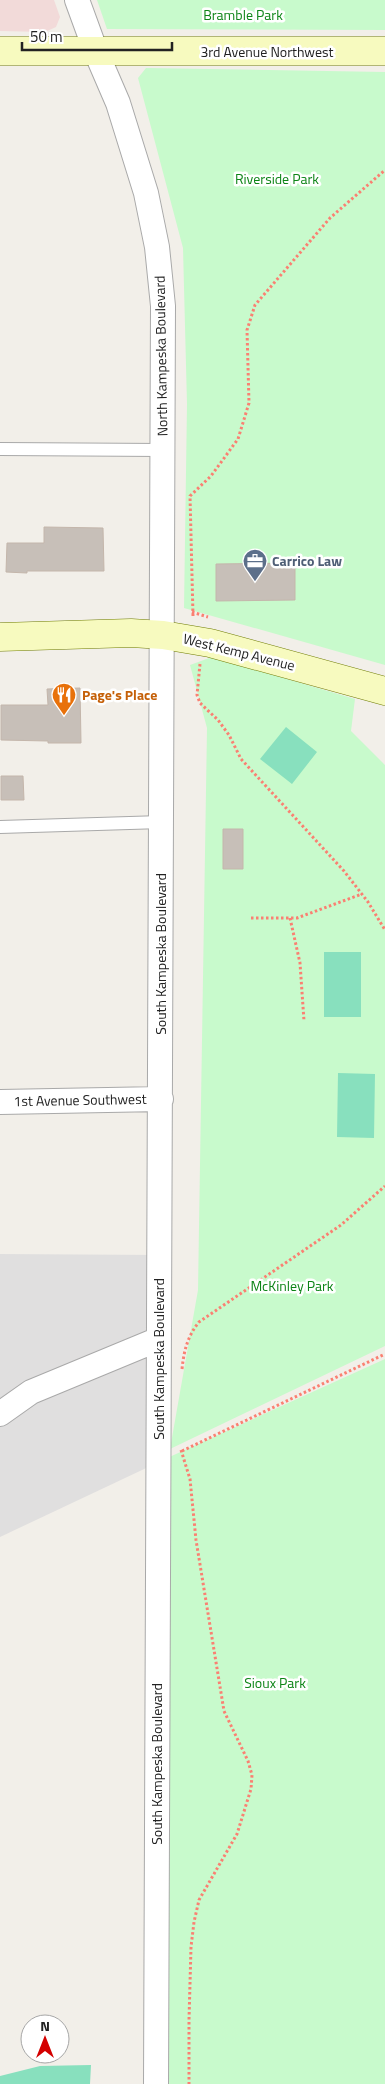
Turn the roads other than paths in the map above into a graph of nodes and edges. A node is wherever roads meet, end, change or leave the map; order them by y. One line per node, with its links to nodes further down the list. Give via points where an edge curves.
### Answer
1 (77, 0): 4 (street, North Kampeska Boulevard)
2 (385, 51): 4 (main road, 3rd Avenue Northwest)
3 (0, 52): 4 (main road, 3rd Avenue Northwest)
4 (96, 52): 6 (street, North Kampeska Boulevard, via 118,103 153,220 163,306)
5 (0, 449): 6 (lane)
6 (163, 450): 7 (street, North Kampeska Boulevard)
7 (163, 635): 8 (main road, West Kemp Avenue); 9 (main road, West Kemp Avenue, via 210,643); 10 (street, South Kampeska Boulevard)
8 (0, 637)
9 (385, 691)
10 (162, 822): 11 (lane); 12 (street, South Kampeska Boulevard)
11 (0, 827)
12 (160, 1098): 13 (street, 1st Avenue Southwest); 14 (street, South Kampeska Boulevard)
13 (0, 1102)
14 (159, 1339): 16 (street); 18 (street, South Kampeska Boulevard)
15 (0, 1392): 16 (street)
16 (32, 1392): 17 (street)
17 (0, 1414)
18 (156, 2084)

